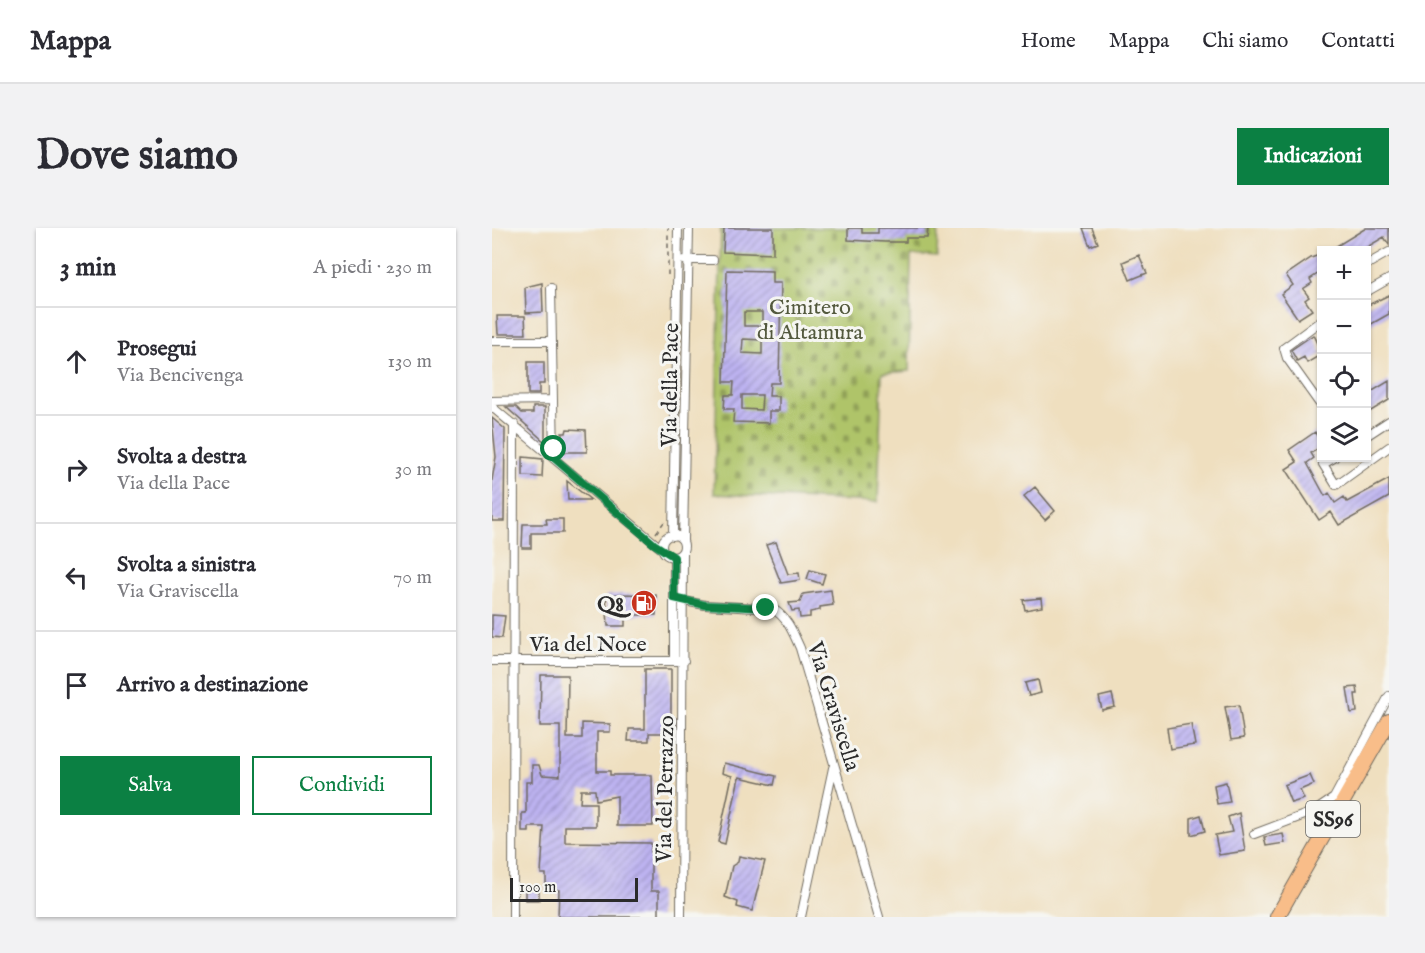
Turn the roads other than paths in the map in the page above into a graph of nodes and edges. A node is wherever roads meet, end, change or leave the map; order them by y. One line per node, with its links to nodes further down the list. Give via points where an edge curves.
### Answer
1 (678, 228): 4 (street, Via della Pace)
2 (689, 228): 5 (street, Via della Pace)
3 (1389, 252): 7 (street)
4 (678, 260): 5 (street); 26 (street, Via della Pace)
5 (688, 260): 6 (street); 27 (street, Via della Pace)
6 (713, 260)
7 (1371, 262)
8 (1389, 279): 10 (street)
9 (550, 288): 13 (street)
10 (1371, 289)
11 (1317, 324): 15 (street, via 1284,348)
12 (492, 341): 13 (street)
13 (552, 341): 14 (street)
14 (553, 400): 16 (street); 23 (street)
15 (1317, 400)
16 (492, 401)
17 (492, 407): 19 (street)
18 (1389, 421): 20 (street)
19 (514, 424): 23 (street); 34 (street)
20 (1371, 433)
21 (1389, 447): 22 (street)
22 (1371, 456)
23 (554, 458): 28 (street, via 654,544)
24 (1327, 462): 25 (street, via 1323,464 1336,484)
25 (1362, 462)
26 (673, 536): 27 (street); 28 (street)
27 (683, 541): 29 (street)
28 (663, 546): 30 (street)
29 (683, 551): 30 (street); 32 (street)
30 (674, 557): 31 (street)
31 (674, 598): 32 (street, Via Graviscella); 35 (street)
32 (685, 601): 35 (street); 38 (street, Via Graviscella, via 773,609 782,614 800,648)
33 (492, 661): 34 (street, Via del Noce)
34 (514, 661): 35 (street, Via del Noce); 40 (street)
35 (679, 661): 41 (street, Via del Perrazzo)
36 (1389, 696): 39 (street, via 1334,798 1315,811)
37 (1389, 721): 44 (main road, SS96)
38 (834, 767): 42 (street); 43 (street, Via Graviscella)
39 (1254, 834)
40 (513, 917)
41 (681, 917)
42 (801, 917)
43 (879, 917)
44 (1277, 917)

